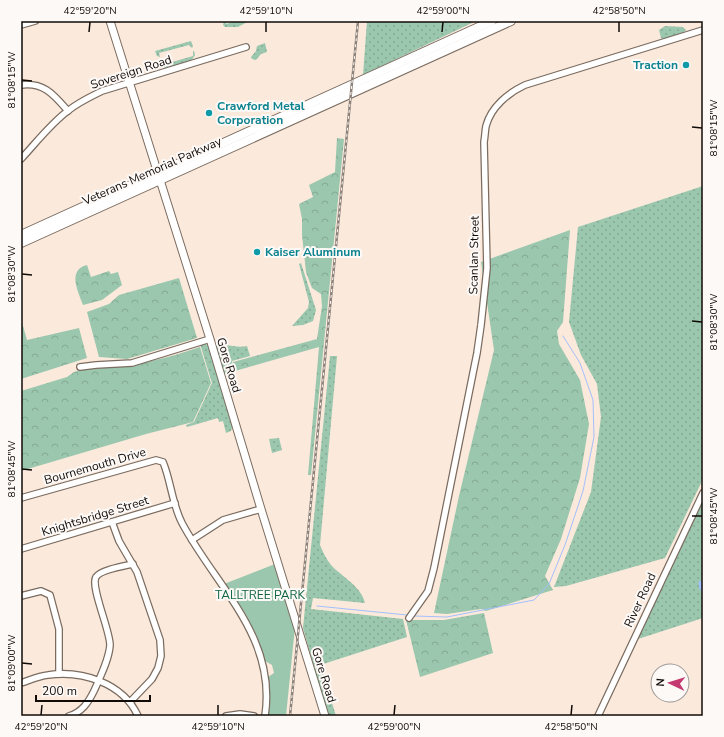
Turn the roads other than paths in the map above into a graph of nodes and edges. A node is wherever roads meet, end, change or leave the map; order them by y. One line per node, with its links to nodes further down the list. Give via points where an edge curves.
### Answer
1 (35, 21): 5 (street)
2 (110, 21): 8 (main road, Gore Road)
3 (492, 21): 12 (highway, Veterans Memorial Parkway)
4 (511, 21): 12 (highway, Veterans Memorial Parkway)
5 (21, 25)
6 (703, 30): 26 (street, Scanlan Street, via 525,85 511,92 495,109 486,125 484,142 487,268 478,346 432,576 428,591)
7 (246, 47): 8 (street, Sovereign Road)
8 (129, 83): 10 (street, Sovereign Road, via 82,100); 12 (main road, Gore Road)
9 (21, 85): 10 (street, via 29,84 52,92)
10 (68, 111): 11 (street, Sovereign Road)
11 (21, 159)
12 (158, 177): 13 (highway, Veterans Memorial Parkway); 14 (highway, Veterans Memorial Parkway); 15 (main road, Gore Road)
13 (21, 235)
14 (21, 243)
15 (210, 340): 16 (street, via 132,363); 20 (main road, Gore Road)
16 (80, 367)
17 (703, 493): 37 (street, River Road)
18 (21, 498): 19 (street, Bournemouth Drive, via 156,460 162,462 166,469)
19 (175, 503): 21 (street, Knightsbridge Street); 22 (street, Bournemouth Drive, via 181,522)
20 (261, 509): 22 (street, via 223,520); 36 (main road, Gore Road)
21 (112, 522): 23 (street, Knightsbridge Street); 24 (street, via 119,541)
22 (192, 540): 35 (street, Bournemouth Drive, via 255,638 266,681)
23 (21, 549)
24 (133, 564): 28 (street, via 101,573 94,581 110,645); 30 (street, via 160,640 160,656 158,668 152,679)
25 (21, 596): 27 (street, via 41,591 50,596 59,629)
26 (409, 618)
27 (59, 674): 28 (street); 29 (street, via 46,675)
28 (99, 681): 30 (street); 31 (street, via 82,710)
29 (21, 683)
30 (130, 702): 32 (street)
31 (69, 716)
32 (138, 716)
33 (226, 716): 34 (street)
34 (254, 716)
35 (265, 716)
36 (325, 716)
37 (598, 716)

